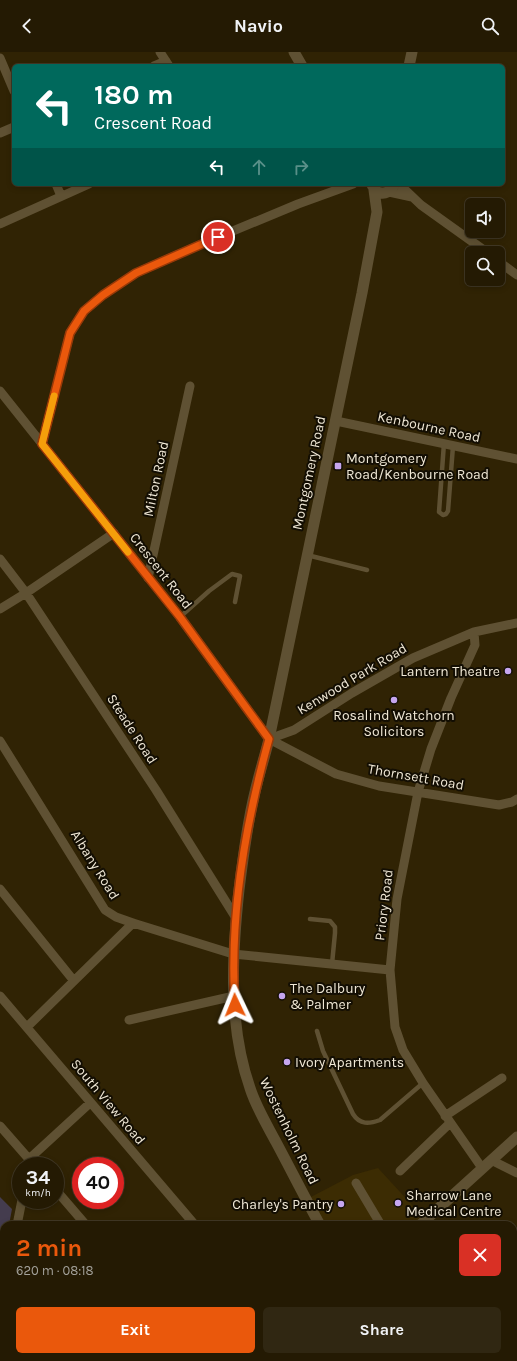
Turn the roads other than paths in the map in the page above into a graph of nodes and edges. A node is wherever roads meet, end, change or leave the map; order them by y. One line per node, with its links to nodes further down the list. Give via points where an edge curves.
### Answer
1 (160, 52): 5 (street)
2 (294, 52): 6 (street)
3 (412, 52): 7 (street)
4 (0, 58): 8 (street)
5 (168, 63)
6 (301, 64)
7 (409, 64)
8 (12, 86)
9 (12, 128): 10 (street)
10 (0, 133)
11 (57, 186): 17 (street)
12 (84, 186): 17 (street)
13 (348, 186): 27 (street, via 298,204 136,273 84,311 70,333)
14 (372, 186): 16 (street, via 380,193); 19 (street, Montgomery Road)
15 (401, 186): 18 (street)
16 (390, 190): 18 (street); 19 (street, Montgomery Road)
17 (61, 196): 20 (street)
18 (412, 197): 21 (street)
19 (377, 212): 26 (street, Montgomery Road)
20 (0, 224)
21 (478, 246)
22 (505, 266): 23 (street)
23 (517, 275)
24 (190, 386): 34 (street, Milton Road)
25 (0, 391): 27 (street, Crescent Road)
26 (336, 421): 28 (street, Kenbourne Road); 31 (street, Montgomery Road)
27 (42, 444): 30 (street, Crescent Road)
28 (448, 445): 28 (lane, via 448,511 443,515 439,512); 29 (street, Kenbourne Road)
29 (517, 459)
30 (114, 533): 34 (street, Crescent Road); 35 (street)
31 (307, 555): 33 (lane); 41 (street, Montgomery Road)
32 (0, 559): 35 (street, Steade Road)
33 (367, 570)
34 (148, 578): 38 (street, Crescent Road)
35 (26, 593): 37 (street); 46 (street, Steade Road, via 156,790)
36 (235, 602): 38 (lane, via 240,576 232,574)
37 (0, 609)
38 (180, 617): 41 (street, Crescent Road)
39 (517, 623): 40 (street, Kenwood Park Road)
40 (474, 632): 41 (street, Kenwood Park Road, via 413,658 294,730); 43 (street, Priory Road, via 474,645 431,749)
41 (269, 739): 43 (street, Thornsett Road, via 336,774 379,786); 46 (street, Wostenholm Road, via 243,850)
42 (0, 741): 48 (street, Albany Road, via 105,910)
43 (418, 792): 44 (street, Thornsett Road, via 499,805); 51 (street, Priory Road, via 396,899)
44 (517, 799)
45 (0, 889): 52 (street)
46 (236, 918): 49 (street, Wostenholm Road)
47 (310, 919): 50 (lane, via 330,921 334,927)
48 (133, 923): 49 (street, Albany Road); 52 (street)
49 (233, 954): 50 (street, Albany Road); 54 (street, Wostenholm Road)
50 (332, 964): 51 (street, Albany Road)
51 (390, 970): 59 (street, Priory Road, via 398,1038)
52 (74, 980): 56 (street)
53 (0, 996): 56 (street, South View Road)
54 (234, 996): 55 (street); 76 (street, Wostenholm Road, via 240,1050 252,1094)
55 (129, 1020)
56 (27, 1027): 60 (street, South View Road)
57 (317, 1031): 59 (lane, via 323,1051 357,1120 380,1120)
58 (502, 1078): 61 (street)
59 (423, 1083): 61 (street, Priory Road)
60 (90, 1103): 65 (street); 75 (street, South View Road)
61 (448, 1120): 67 (street, Priory Road); 68 (street)
62 (0, 1126): 64 (street)
63 (517, 1137): 66 (street)
64 (25, 1157)
65 (38, 1157)
66 (491, 1160): 67 (street); 69 (street)
67 (482, 1168): 78 (street)
68 (400, 1171)
69 (517, 1173)
70 (356, 1183): 77 (street)
71 (64, 1199): 74 (street)
72 (20, 1209): 73 (street)
73 (18, 1221)
74 (83, 1221)
75 (192, 1221)
76 (318, 1221)
77 (379, 1221)
78 (425, 1221)

